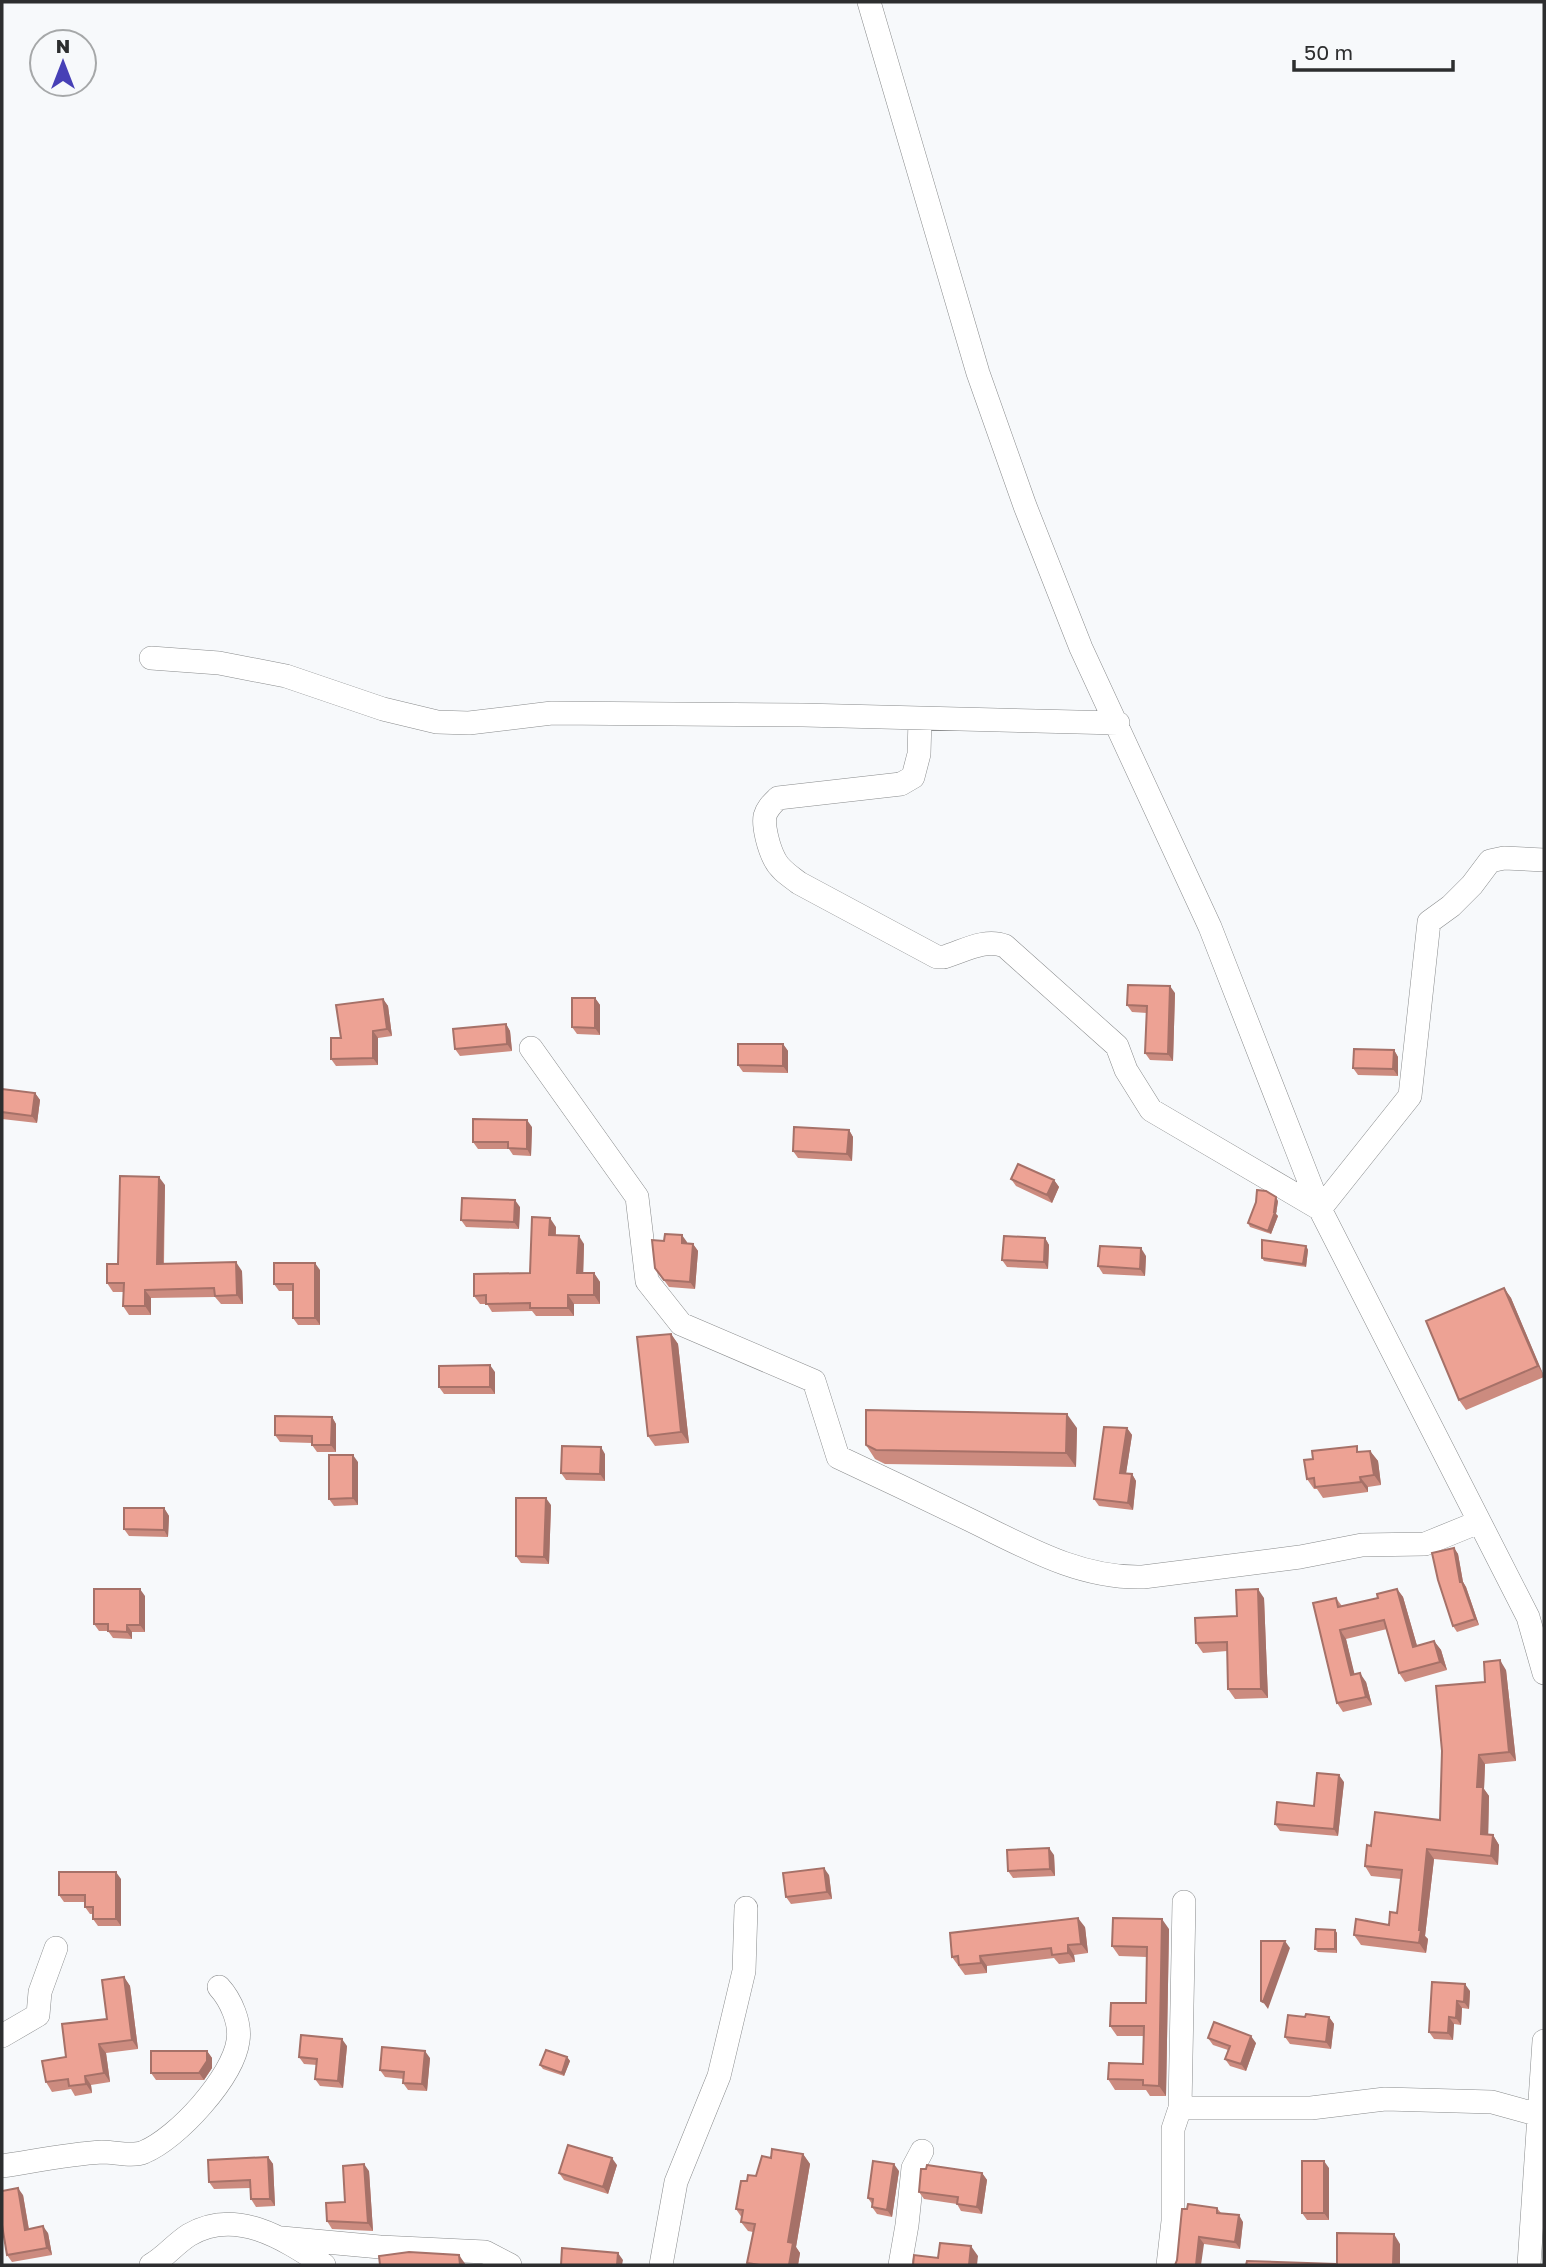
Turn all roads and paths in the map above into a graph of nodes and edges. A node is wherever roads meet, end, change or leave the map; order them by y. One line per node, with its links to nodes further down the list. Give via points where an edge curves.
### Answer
1 (869, 2): 4 (street, via 978,373 1081,648)
2 (151, 658): 3 (street, via 219,663 286,676 437,722 552,713)
3 (920, 719): 4 (street); 7 (street, via 913,777 901,783 778,798 770,805 765,815 774,859 799,883 937,957 988,943 1005,946 1117,1046 1151,1110)
4 (1118, 723): 7 (street, via 1210,927)
5 (1544, 860): 7 (street, via 1490,861 1451,906 1429,922 1410,1096)
6 (531, 1048): 8 (street, via 637,1197 646,1281 681,1324 814,1381 838,1457 1077,1569 1120,1577 1300,1557 1362,1545 1426,1544)
7 (1320, 1209): 8 (street)
8 (1479, 1522): 9 (street)
9 (1536, 1610): 10 (street)
10 (1544, 1673)
11 (1184, 1902): 17 (street)
12 (746, 1908): 25 (street, via 744,1970 719,2076 676,2182)
13 (55, 1948): 15 (street, via 40,1992 38,2015)
14 (219, 1987): 20 (street, via 229,1998 239,2040 227,2073 180,2129 142,2154 102,2152)
15 (2, 2036)
16 (1544, 2041): 18 (street)
17 (1180, 2108): 18 (street, via 1311,2108 1385,2099 1492,2102); 27 (street, via 1173,2129)
18 (1539, 2115): 28 (street)
19 (922, 2151): 26 (street, via 913,2168)
20 (2, 2166)
21 (282, 2238): 22 (street, via 241,2225 217,2224 189,2235); 23 (street); 24 (street, via 485,2252)
22 (150, 2265)
23 (324, 2265)
24 (510, 2265)
25 (662, 2265)
26 (900, 2265)
27 (1168, 2265)
28 (1529, 2265)

